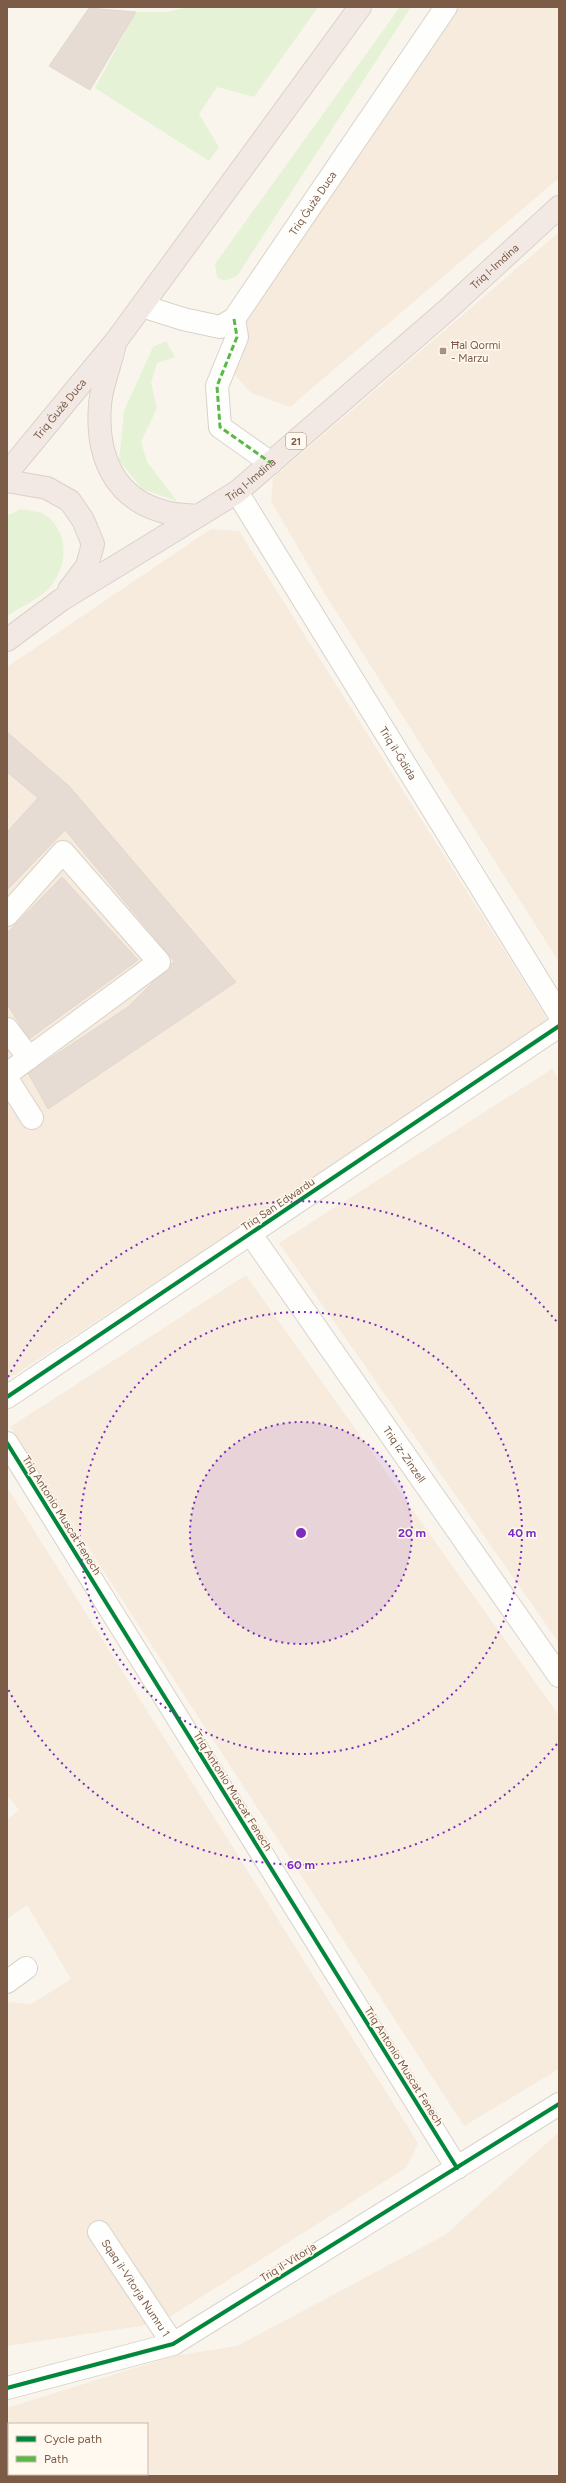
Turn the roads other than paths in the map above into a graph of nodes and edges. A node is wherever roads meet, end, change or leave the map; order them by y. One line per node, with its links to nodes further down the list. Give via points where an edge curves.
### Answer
1 (360, 7): 4 (highway, Triq Ġużè Duca)
2 (446, 7): 5 (street, Triq Ġużè Duca)
3 (559, 207): 7 (highway, Triq l-Imdina / 21, via 447,310)
4 (142, 306): 5 (street, via 220,327); 6 (highway, Triq Ġużè Duca)
5 (234, 319): 7 (street, via 237,337 217,386 220,427)
6 (116, 341): 8 (highway, Triq Ġużè Duca); 11 (highway, via 100,404 101,448 110,473 142,504 165,512)
7 (271, 463): 10 (highway, Triq l-Imdina / 21)
8 (7, 473)
9 (7, 481): 12 (highway, via 47,488 70,501 83,520 93,544 87,566)
10 (237, 492): 11 (highway, Triq l-Imdina / 21); 15 (street, Triq il-Ġdida)
11 (198, 516): 12 (highway, Triq l-Imdina / 21)
12 (61, 600): 13 (highway, Triq l-Imdina / 21)
13 (7, 640)
14 (7, 915): 18 (street, via 64,852 158,962)
15 (559, 1014)
16 (559, 1026): 22 (street, Triq San Edwardu)
17 (7, 1029): 18 (street)
18 (28, 1058): 19 (street)
19 (7, 1074)
20 (7, 1079): 21 (street)
21 (32, 1118)
22 (250, 1233): 23 (street, Triq San Edwardu); 25 (street, Triq iz-Zinzell)
23 (7, 1397)
24 (7, 1443): 29 (street, Triq Antonio Muscat Fenech)
25 (559, 1676)
26 (26, 1968): 27 (street)
27 (7, 1982)
28 (559, 2104): 29 (street, Triq il-Vitorja)
29 (457, 2168): 31 (street, Triq il-Vitorja)
30 (99, 2232): 31 (street, Sqaq il-Vitorja Numru 1)
31 (173, 2344): 32 (street, Triq il-Vitorja)
32 (7, 2388)

